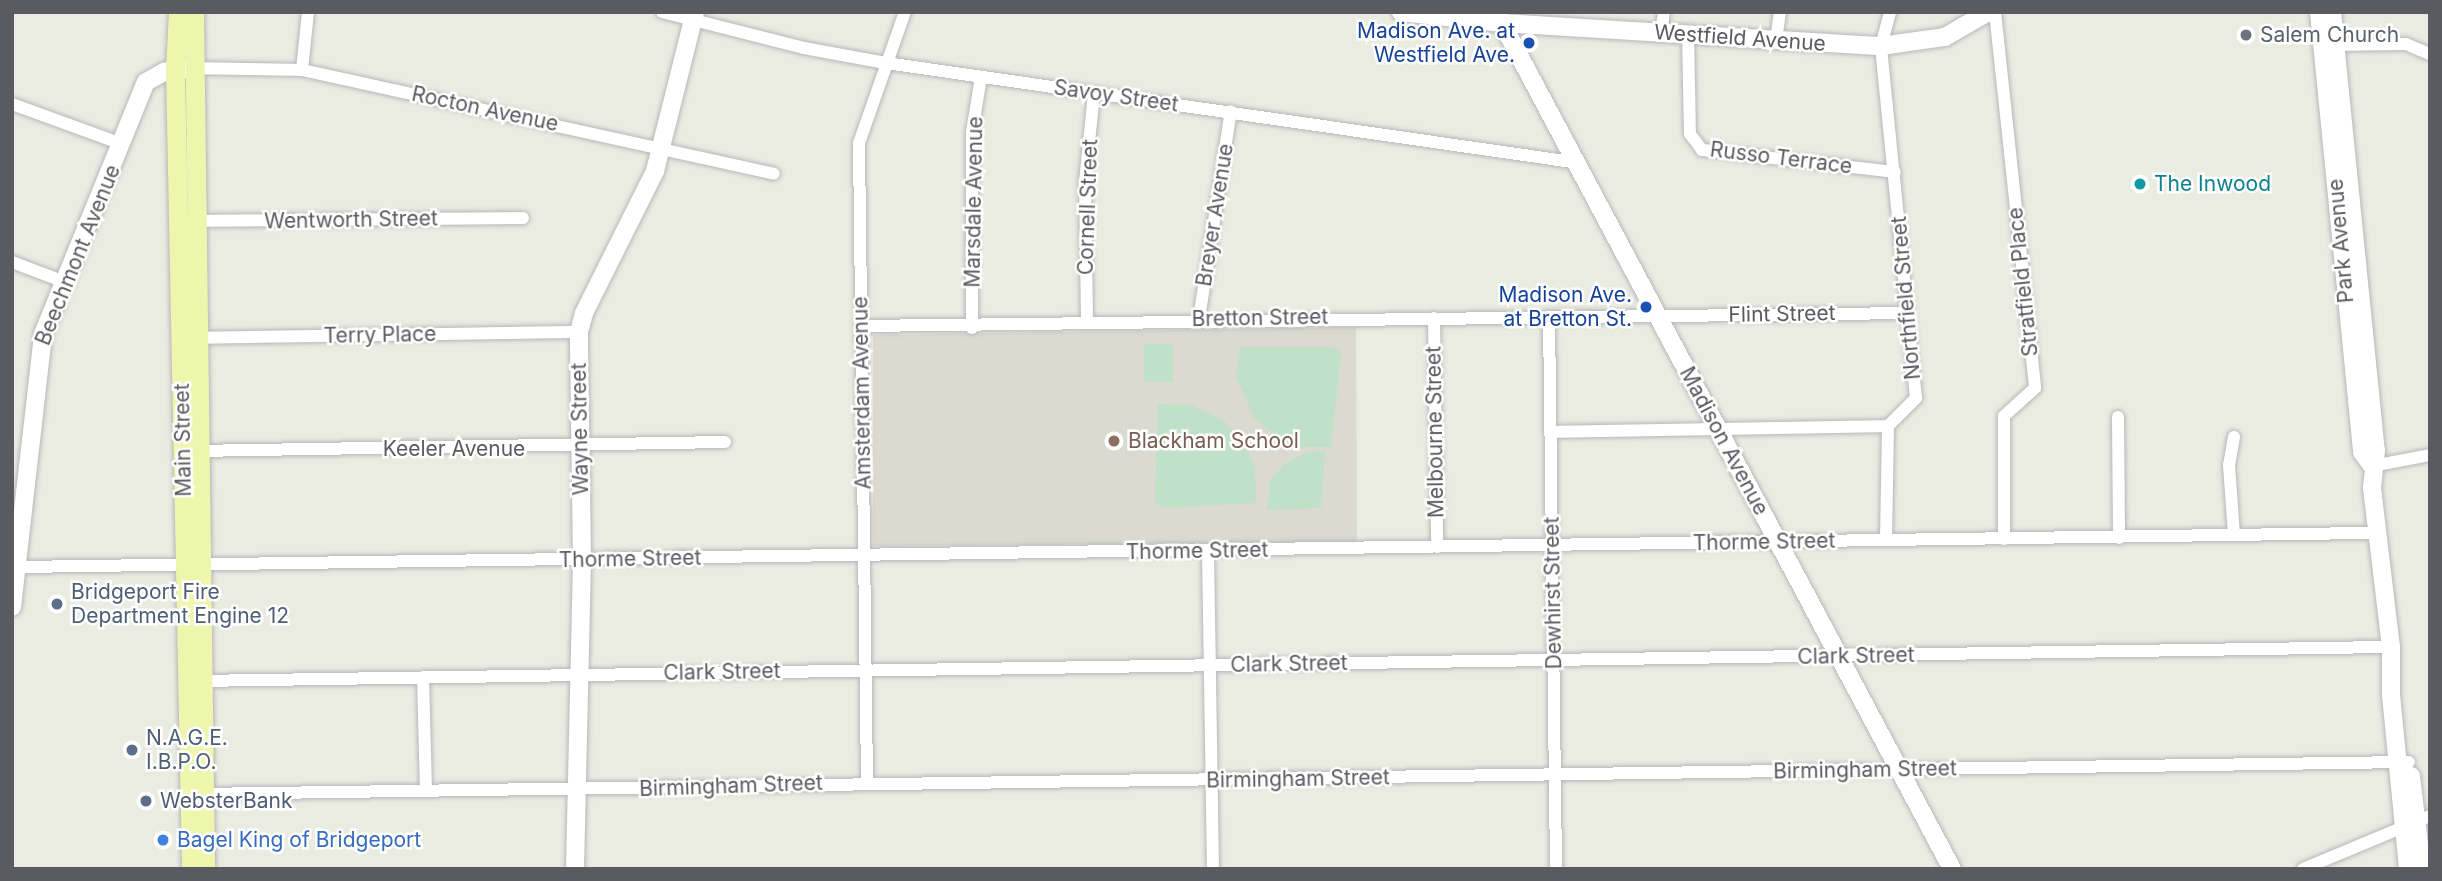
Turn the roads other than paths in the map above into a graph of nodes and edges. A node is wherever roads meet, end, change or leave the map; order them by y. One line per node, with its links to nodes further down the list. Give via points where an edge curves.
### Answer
1 (178, 12): 24 (main road, Main Street)
2 (194, 12): 24 (main road, Main Street)
3 (308, 12): 25 (street)
4 (662, 12): 14 (street, Savoy Street)
5 (905, 12): 23 (street, Amsterdam Avenue)
6 (1401, 12): 15 (street, Westfield Avenue)
7 (1664, 12): 17 (street)
8 (1780, 12): 19 (street)
9 (1890, 12): 21 (street)
10 (1988, 12): 21 (street, Westfield Avenue, via 1945,37)
11 (1995, 12): 63 (street, Stratfield Place, via 2035,388 2004,416)
12 (2319, 12): 20 (street, Park Avenue)
13 (2332, 12): 20 (street, Park Avenue)
14 (694, 15): 23 (street, Savoy Street, via 804,48); 31 (street, Wayne Street)
15 (1499, 18): 16 (street, Westfield Avenue); 32 (street, Madison Avenue)
16 (1548, 19): 17 (street, Westfield Avenue)
17 (1661, 33): 18 (street, Westfield Avenue)
18 (1688, 33): 19 (street, Westfield Avenue); 33 (street, Russo Terrace, via 1690,134 1702,150)
19 (1776, 40): 21 (street, Westfield Avenue)
20 (2331, 45): 22 (street, via 2406,44); 58 (street, Park Avenue, via 2362,452)
21 (1881, 46): 33 (street, Northfield Street)
22 (2430, 54)
23 (886, 63): 26 (street, Savoy Street); 45 (street, Amsterdam Avenue, via 859,137)
24 (184, 69): 25 (street, Rocton Avenue); 30 (street, Beechmont Avenue, via 146,82); 36 (main road, Main Street)
25 (302, 70): 31 (street, Rocton Avenue)
26 (981, 77): 27 (street, Savoy Street); 46 (street, Marsdale Avenue, via 972,132)
27 (1094, 94): 29 (street, Savoy Street); 44 (street, Cornell Street, via 1084,183)
28 (12, 104): 30 (street)
29 (1231, 111): 32 (street, Savoy Street); 43 (street, Breyer Avenue)
30 (122, 144): 38 (street, Beechmont Avenue)
31 (663, 148): 34 (street, Rocton Avenue); 47 (street, Wayne Street)
32 (1572, 162): 40 (street, Madison Avenue)
33 (1895, 172): 39 (street, Northfield Street)
34 (775, 174)
35 (523, 218): 36 (street, Wentworth Street)
36 (187, 221): 48 (main road, Main Street)
37 (12, 262): 38 (street)
38 (65, 282): 59 (street, Beechmont Avenue, via 37,360)
39 (1907, 313): 40 (street, Flint Street); 50 (street, Northfield Street, via 1916,398)
40 (1658, 315): 41 (street, Bretton Street); 51 (street, Madison Avenue)
41 (1549, 317): 42 (street, Bretton Street); 52 (street, Dewhirst Street)
42 (1434, 318): 43 (street, Bretton Street); 67 (street, Melbourne Street)
43 (1199, 319): 44 (street, Bretton Street)
44 (1087, 321): 46 (street, Bretton Street)
45 (861, 326): 46 (street, Bretton Street); 69 (street, Amsterdam Avenue)
46 (972, 328)
47 (579, 332): 48 (street, Terry Place); 55 (street, Wayne Street)
48 (188, 338): 56 (main road, Main Street)
49 (2118, 417): 62 (street)
50 (1888, 426): 51 (street); 64 (street)
51 (1717, 430): 52 (street); 65 (street, Madison Avenue)
52 (1550, 432): 66 (street, Dewhirst Street)
53 (2234, 437): 61 (street, via 2229,465)
54 (725, 442): 55 (street, Keeler Avenue)
55 (581, 448): 56 (street, Keeler Avenue); 70 (street, Wayne Street)
56 (190, 451): 71 (main road, Main Street)
57 (2430, 455): 58 (street)
58 (2372, 466): 60 (street, Park Avenue)
59 (17, 507): 72 (street, Beechmont Avenue)
60 (2376, 533): 61 (street, Thorme Street); 74 (street, Park Avenue)
61 (2234, 535): 62 (street, Thorme Street)
62 (2119, 538): 63 (street, Thorme Street)
63 (2004, 539): 64 (street, Thorme Street)
64 (1886, 540): 65 (street, Thorme Street)
65 (1777, 543): 66 (street, Thorme Street); 75 (street, Madison Avenue)
66 (1552, 546): 67 (street, Thorme Street); 76 (street, Dewhirst Street)
67 (1437, 547): 68 (street, Thorme Street)
68 (1208, 551): 69 (street, Thorme Street); 77 (street)
69 (864, 556): 70 (street, Thorme Street); 78 (street, Amsterdam Avenue)
70 (582, 560): 71 (street, Thorme Street); 79 (street, Wayne Street)
71 (192, 565): 72 (street, Thorme Street); 81 (main road, Main Street)
72 (18, 567): 73 (street, Beechmont Avenue)
73 (12, 607)
74 (2392, 653): 75 (street, Clark Street); 82 (street, Park Avenue, via 2391,695)
75 (1839, 657): 76 (street, Clark Street); 83 (street, Madison Avenue)
76 (1553, 660): 77 (street, Clark Street); 84 (street, Dewhirst Street)
77 (1209, 665): 78 (street, Clark Street); 85 (street)
78 (866, 670): 79 (street, Clark Street); 86 (street, Amsterdam Avenue)
79 (579, 674): 80 (street, Clark Street); 88 (street, Wayne Street)
80 (423, 677): 81 (street, Clark Street); 87 (street)
81 (192, 681): 89 (main road, Main Street)
82 (2404, 763): 83 (street, Birmingham Street); 90 (street, Park Avenue)
83 (1898, 770): 84 (street, Birmingham Street); 96 (street, Madison Avenue)
84 (1555, 774): 85 (street, Birmingham Street); 95 (street, Dewhirst Street)
85 (1211, 780): 86 (street, Birmingham Street); 94 (street)
86 (867, 782): 88 (street, Birmingham Street)
87 (426, 791): 88 (street, Birmingham Street); 89 (street, Birmingham Street)
88 (578, 791): 93 (street, Wayne Street)
89 (194, 794): 91 (main road, Main Street); 92 (main road, Main Street)
90 (2416, 821): 97 (street); 98 (street, Park Avenue); 99 (street, Park Avenue)
91 (191, 869)
92 (205, 869)
93 (575, 869)
94 (1213, 869)
95 (1556, 869)
96 (1952, 869)
97 (2303, 869)
98 (2408, 869)
99 (2422, 869)

